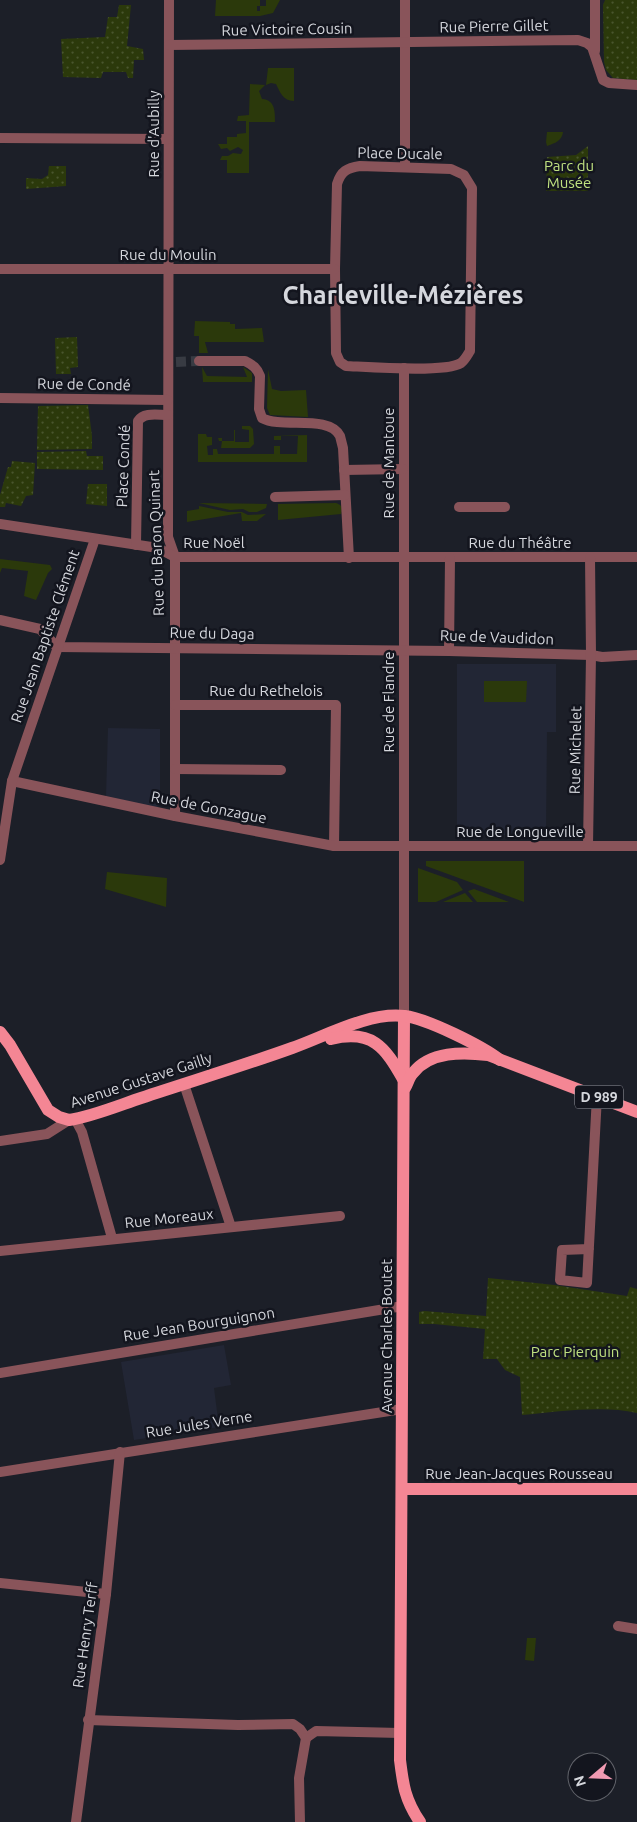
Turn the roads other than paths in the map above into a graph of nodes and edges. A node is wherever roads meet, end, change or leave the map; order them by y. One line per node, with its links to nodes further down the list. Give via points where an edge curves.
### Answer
1 (169, 0): 5 (street, Rue d'Aubilly)
2 (405, 0): 4 (street)
3 (595, 0): 6 (street)
4 (405, 43): 5 (street, Rue Victoire Cousin); 6 (street, Rue Pierre Gillet, via 584,41); 10 (street)
5 (169, 45): 9 (street, Rue d'Aubilly)
6 (595, 52): 7 (street, via 603,80)
7 (637, 85)
8 (0, 138): 9 (street)
9 (168, 139): 12 (street, Rue d'Aubilly)
10 (405, 167): 13 (street, Place Ducale, via 360,166 348,168 340,174); 15 (street, Place Ducale, via 451,169 464,175 472,188 472,270 470,351 462,362 448,368)
11 (0, 269): 12 (street, Rue du Moulin)
12 (168, 269): 13 (street, Rue du Moulin); 17 (street, Rue du Baron Quinart, via 172,362)
13 (335, 269): 15 (street, Place Ducale, via 336,353 340,362 346,366)
14 (199, 362): 20 (street, via 250,364 260,376 259,409 262,418 270,422 320,424 332,428 339,435 343,448)
15 (404, 368): 19 (street, Rue de Mantoue)
16 (0, 398): 17 (street, Rue de Condé)
17 (168, 400): 18 (street, Rue du Baron Quinart)
18 (168, 415): 27 (street, Place Condé, via 145,415 138,422); 28 (street, Rue du Baron Quinart, via 168,537)
19 (404, 469): 20 (street); 32 (street, Rue de Mantoue)
20 (344, 470): 21 (street)
21 (344, 495): 22 (street); 31 (street)
22 (275, 497)
23 (459, 507): 24 (street)
24 (505, 507)
25 (0, 524): 26 (street, Rue Noël)
26 (95, 539): 27 (street, Rue Noël); 35 (street, Rue Jean Baptiste Clément)
27 (136, 545): 28 (street, Rue Noël, via 158,548)
28 (175, 557): 31 (street, Rue Noël); 36 (street, Rue du Baron Quinart)
29 (590, 557): 30 (street, Rue du Théâtre); 33 (street, Rue du Théâtre); 40 (street, Rue Michelet)
30 (637, 557)
31 (349, 558): 32 (street, Rue Noël)
32 (403, 558): 33 (street, Rue du Théâtre); 37 (street, Rue de Flandre)
33 (450, 558): 38 (street)
34 (0, 620): 35 (street, via 40,629)
35 (57, 647): 36 (street, Rue du Daga); 44 (street, Rue Jean Baptiste Clément)
36 (175, 648): 37 (street, Rue du Daga); 41 (street, Rue du Baron Quinart)
37 (403, 650): 38 (street, Rue de Vaudidon); 49 (street, Rue de Flandre)
38 (449, 651): 40 (street, Rue de Vaudidon)
39 (637, 654): 40 (street)
40 (591, 655): 47 (street, Rue Michelet)
41 (175, 706): 42 (street, Rue du Baron Quinart); 46 (street, Rue du Rethelois, via 336,705)
42 (175, 769): 43 (street); 45 (street, Rue du Baron Quinart)
43 (281, 770)
44 (12, 780): 45 (street, Rue de Gonzague); 50 (street, Rue Jean Baptiste Clément)
45 (175, 816): 46 (street, Rue de Gonzague)
46 (334, 846): 49 (street, Rue de Gonzague)
47 (588, 846): 48 (street, Rue de Longueville); 49 (street, Rue de Longueville)
48 (637, 846)
49 (403, 847): 51 (street, Avenue Charles Boutet)
50 (0, 860)
51 (404, 1016): 53 (main road, via 382,1017 352,1025); 54 (main road, via 445,1030); 56 (main road, Avenue Charles Boutet)
52 (0, 1032): 59 (main road, via 48,1110)
53 (292, 1048): 55 (main road, Avenue Gustave Gailly); 56 (main road, via 359,1036 374,1042 389,1054)
54 (500, 1060): 56 (main road, via 468,1053 433,1058 420,1066); 57 (main road, D 989)
55 (184, 1084): 59 (main road, Avenue Gustave Gailly); 62 (street)
56 (404, 1086): 66 (main road, Avenue Charles Boutet)
57 (597, 1096): 58 (main road, D 989); 64 (street)
58 (637, 1112)
59 (72, 1120): 60 (street, Avenue Gustave Gailly, via 47,1134); 63 (street, via 82,1132)
60 (0, 1141)
61 (340, 1216): 62 (street, Rue Moreaux)
62 (231, 1227): 63 (street, Rue Moreaux)
63 (112, 1238): 65 (street, Rue Moreaux)
64 (589, 1249)
65 (0, 1251)
66 (403, 1306): 67 (street, Rue Jean Bourguignon); 68 (main road, Avenue Charles Boutet)
67 (0, 1372)
68 (402, 1409): 69 (street, Rue Jules Verne); 71 (main road, Avenue Charles Boutet)
69 (120, 1452): 70 (street, Rue Jules Verne); 74 (street, Rue Henry Terff)
70 (0, 1472)
71 (402, 1489): 72 (main road, Rue Jean-Jacques Rousseau); 78 (main road, Avenue Charles Boutet)
72 (637, 1489)
73 (0, 1583): 74 (street)
74 (106, 1594): 77 (street, Rue Henry Terff)
75 (618, 1626): 76 (street)
76 (637, 1629)
77 (88, 1720): 79 (street, via 293,1724); 80 (street, Rue Henry Terff)
78 (400, 1733): 79 (street, via 316,1731); 82 (main road, Avenue Charles Boutet, via 403,1789)
79 (306, 1738): 81 (street, via 299,1778)
80 (76, 1822)
81 (300, 1822)
82 (420, 1822)

